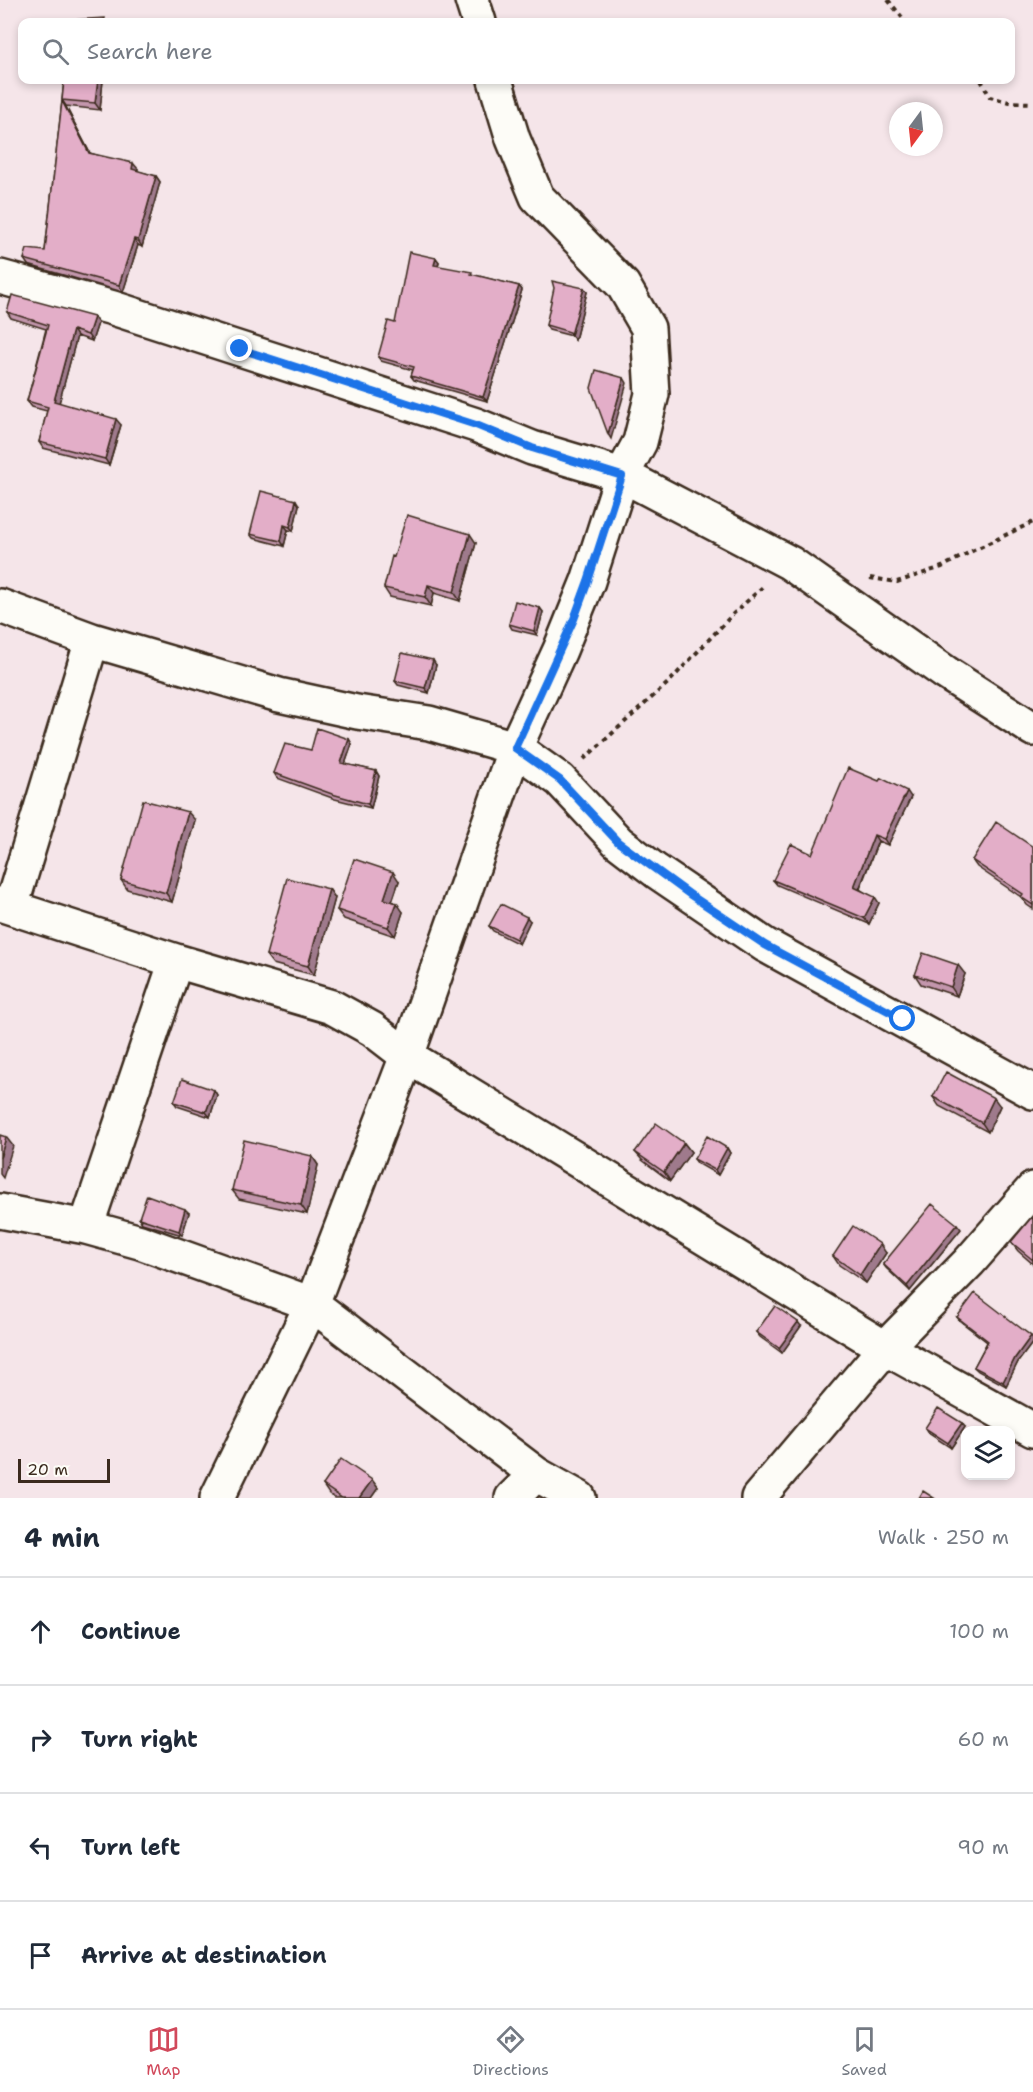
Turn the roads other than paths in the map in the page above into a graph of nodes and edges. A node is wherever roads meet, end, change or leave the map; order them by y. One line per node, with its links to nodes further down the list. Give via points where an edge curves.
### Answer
1 (472, 0): 2 (street)
2 (477, 18)
3 (496, 84): 5 (street, via 537,197 624,285 648,328 652,394 640,442)
4 (0, 277): 5 (street, via 114,308)
5 (622, 476): 8 (street, via 790,563); 9 (street, via 585,591)
6 (0, 606): 7 (street)
7 (92, 640): 9 (street, via 279,695 429,723); 10 (street)
8 (1033, 729)
9 (515, 748): 12 (street); 13 (street, via 560,780 618,842 765,945)
10 (5, 906): 11 (street)
11 (176, 961): 12 (street, via 332,1007 372,1029); 16 (street)
12 (407, 1056): 17 (street); 18 (street)
13 (1033, 1092)
14 (1033, 1189): 18 (street, via 977,1254)
15 (0, 1211): 16 (street)
16 (86, 1227): 17 (street, via 140,1242)
17 (312, 1304): 20 (street); 21 (street)
18 (885, 1348): 19 (street); 24 (street)
19 (1033, 1431)
20 (536, 1474): 22 (street); 23 (street)
21 (217, 1498)
22 (512, 1498)
23 (579, 1498)
24 (758, 1498)

